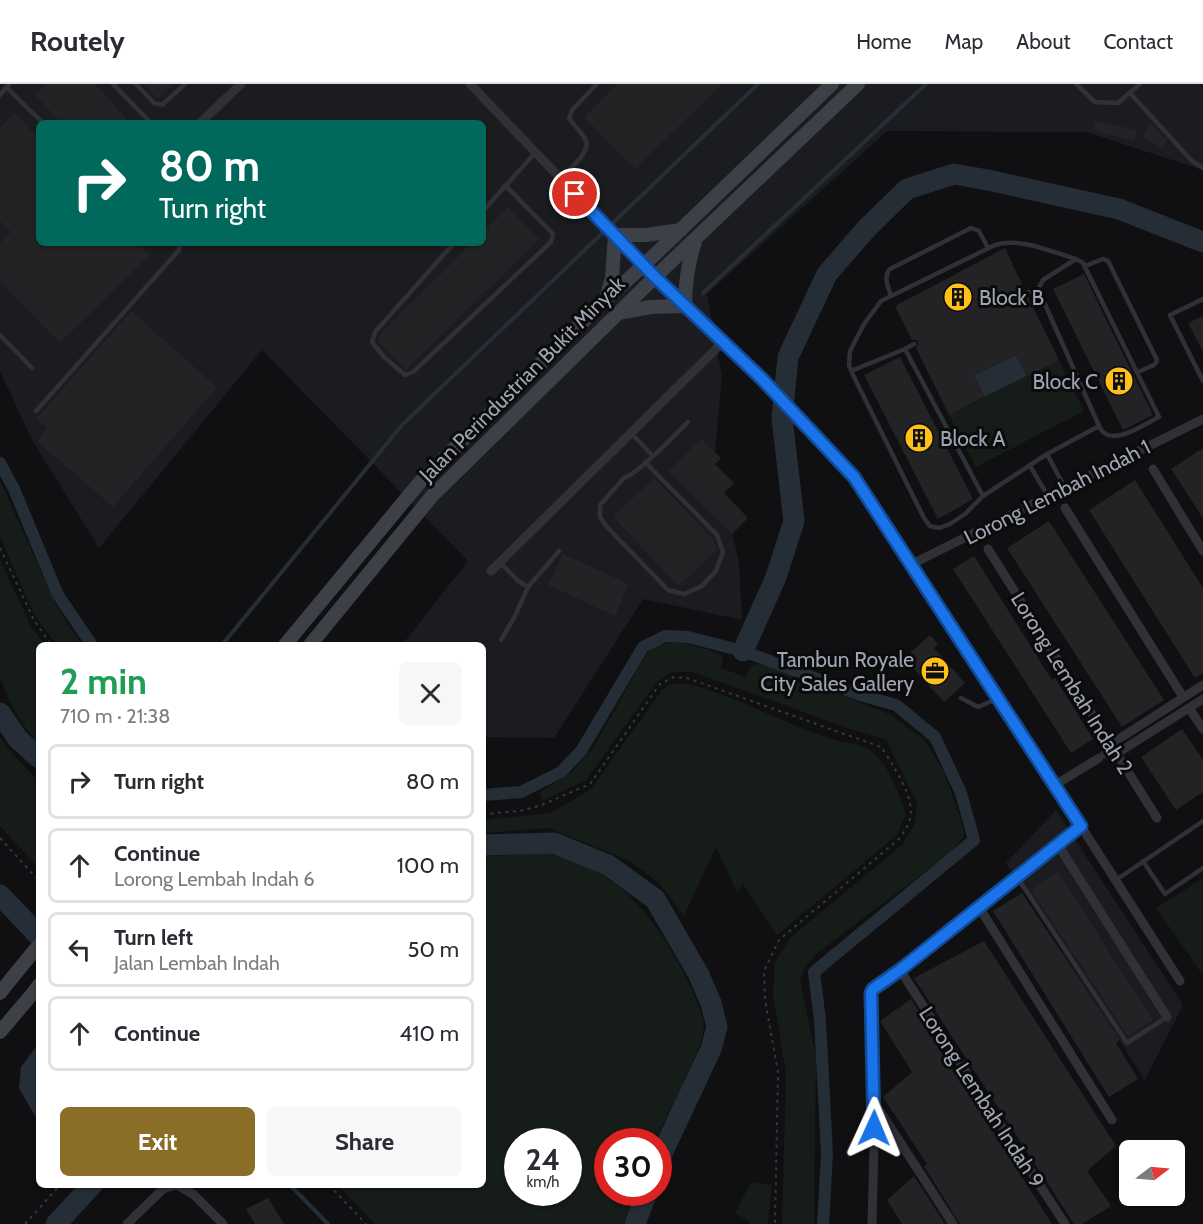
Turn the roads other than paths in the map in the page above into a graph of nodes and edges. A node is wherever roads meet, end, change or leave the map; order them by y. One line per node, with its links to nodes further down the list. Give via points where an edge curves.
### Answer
1 (113, 84): 15 (lane)
2 (136, 84): 3 (lane, via 154,103 162,105)
3 (185, 84)
4 (470, 84): 17 (street)
5 (597, 84): 19 (lane, via 572,110 569,118 587,142 586,148)
6 (832, 84): 23 (main road, Jalan Perindustrian Bukit Minyak)
7 (858, 84): 24 (main road, Jalan Perindustrian Bukit Minyak)
8 (1076, 84): 12 (lane, via 1095,102 1118,103)
9 (1140, 84): 12 (lane)
10 (8, 86): 13 (lane); 14 (lane)
11 (236, 86): 16 (street)
12 (1130, 93): 18 (lane, via 1192,161)
13 (0, 95)
14 (41, 120)
15 (146, 120)
16 (203, 120)
17 (535, 153): 19 (street); 20 (lane)
18 (1203, 168)
19 (560, 179): 22 (street)
20 (505, 185): 21 (lane); 26 (lane, via 553,234 551,242 413,372 405,375 372,342 375,332)
21 (486, 207)
22 (610, 230): 23 (main road, via 646,234); 29 (street); 36 (main road, via 612,278)
23 (681, 230): 29 (main road, Jalan Perindustrian Bukit Minyak)
24 (696, 240): 31 (main road, Jalan Perindustrian Bukit Minyak); 37 (main road, via 688,261)
25 (180, 246): 47 (lane)
26 (451, 246)
27 (988, 248): 28 (lane, via 1007,241); 34 (lane); 34 (lane, via 980,231 971,228 890,269 885,278)
28 (1076, 259): 30 (lane); 32 (lane, via 1043,280)
29 (644, 265): 31 (street); 36 (main road, Jalan Perindustrian Bukit Minyak)
30 (1085, 266): 45 (lane); 45 (lane, via 1102,259 1108,261 1157,361)
31 (655, 277): 37 (street); 38 (main road, Jalan Perindustrian Bukit Minyak)
32 (1037, 291): 33 (lane); 50 (lane)
33 (1026, 293)
34 (891, 296): 44 (lane, via 881,301 864,324 850,351)
35 (1203, 299): 46 (lane, via 1170,315)
36 (605, 300): 69 (main road, Jalan Perindustrian Bukit Minyak, via 420,482)
37 (685, 306): 38 (main road, via 651,306); 40 (street)
38 (617, 314): 70 (main road, Jalan Perindustrian Bukit Minyak, via 432,496)
39 (0, 335): 43 (lane)
40 (724, 341): 51 (street); 65 (street, via 854,477)
41 (914, 344): 42 (lane)
42 (905, 349): 44 (lane); 58 (lane)
43 (32, 368)
44 (852, 371): 58 (lane, via 930,526 950,524)
45 (1138, 372): 50 (lane, via 1159,417 1115,437 1107,436)
46 (1203, 381)
47 (36, 411)
48 (1203, 419): 57 (street, Lorong Lembah Indah 1)
49 (688, 422): 53 (lane)
50 (1099, 426): 52 (lane)
51 (631, 433): 53 (lane); 64 (street)
52 (1047, 454): 55 (lane); 57 (lane)
53 (652, 455): 54 (lane)
54 (645, 462): 54 (lane, via 717,535 723,552 716,572 702,586 684,594 668,590 600,517 600,505)
55 (1030, 466): 58 (lane); 59 (lane)
56 (1153, 469): 63 (street)
57 (1065, 488): 59 (street, Lorong Lembah Indah 1)
58 (983, 496)
59 (1048, 496): 65 (street, Lorong Lembah Indah 1)
60 (1065, 508): 72 (street)
61 (988, 549): 78 (street, Lorong Lembah Indah 2)
62 (559, 551): 67 (lane)
63 (1203, 551)
64 (500, 562): 66 (street); 67 (lane)
65 (912, 564): 74 (street)
66 (491, 571)
67 (528, 587): 68 (lane)
68 (501, 640)
69 (287, 642)
70 (312, 642)
71 (1203, 684): 72 (street)
72 (1183, 697): 78 (street)
73 (961, 698): 74 (lane, via 978,707)
74 (999, 698): 81 (street)
75 (1203, 699): 76 (street)
76 (1189, 708): 77 (street); 79 (street)
77 (1203, 729)
78 (1111, 744): 79 (street, Lorong Lembah Indah 2)
79 (1116, 754): 82 (street, Lorong Lembah Indah 2)
80 (1099, 758): 81 (street)
81 (1055, 785): 84 (street)
82 (1157, 818)
83 (1203, 821): 86 (lane)
84 (1081, 826): 85 (street); 89 (street)
85 (1058, 845): 88 (street); 96 (street)
86 (1143, 861): 87 (lane, via 1165,894); 89 (lane)
87 (1203, 868)
88 (1014, 880): 90 (street); 96 (lane, via 1127,1043)
89 (1116, 880): 93 (street)
90 (979, 907): 92 (street); 99 (street)
91 (36, 949): 95 (main road, bridge)
92 (900, 970): 98 (street, via 871,993); 106 (street, Lorong Lembah Indah 9)
93 (1180, 981)
94 (36, 989): 97 (main road)
95 (0, 993)
96 (1167, 1017)
97 (0, 1032)
98 (875, 1104): 104 (street); 105 (street)
99 (1112, 1120)
100 (166, 1188): 102 (street)
101 (182, 1188): 103 (street)
102 (127, 1224)
103 (223, 1224)
104 (872, 1224)
105 (953, 1224)
106 (1065, 1224)

